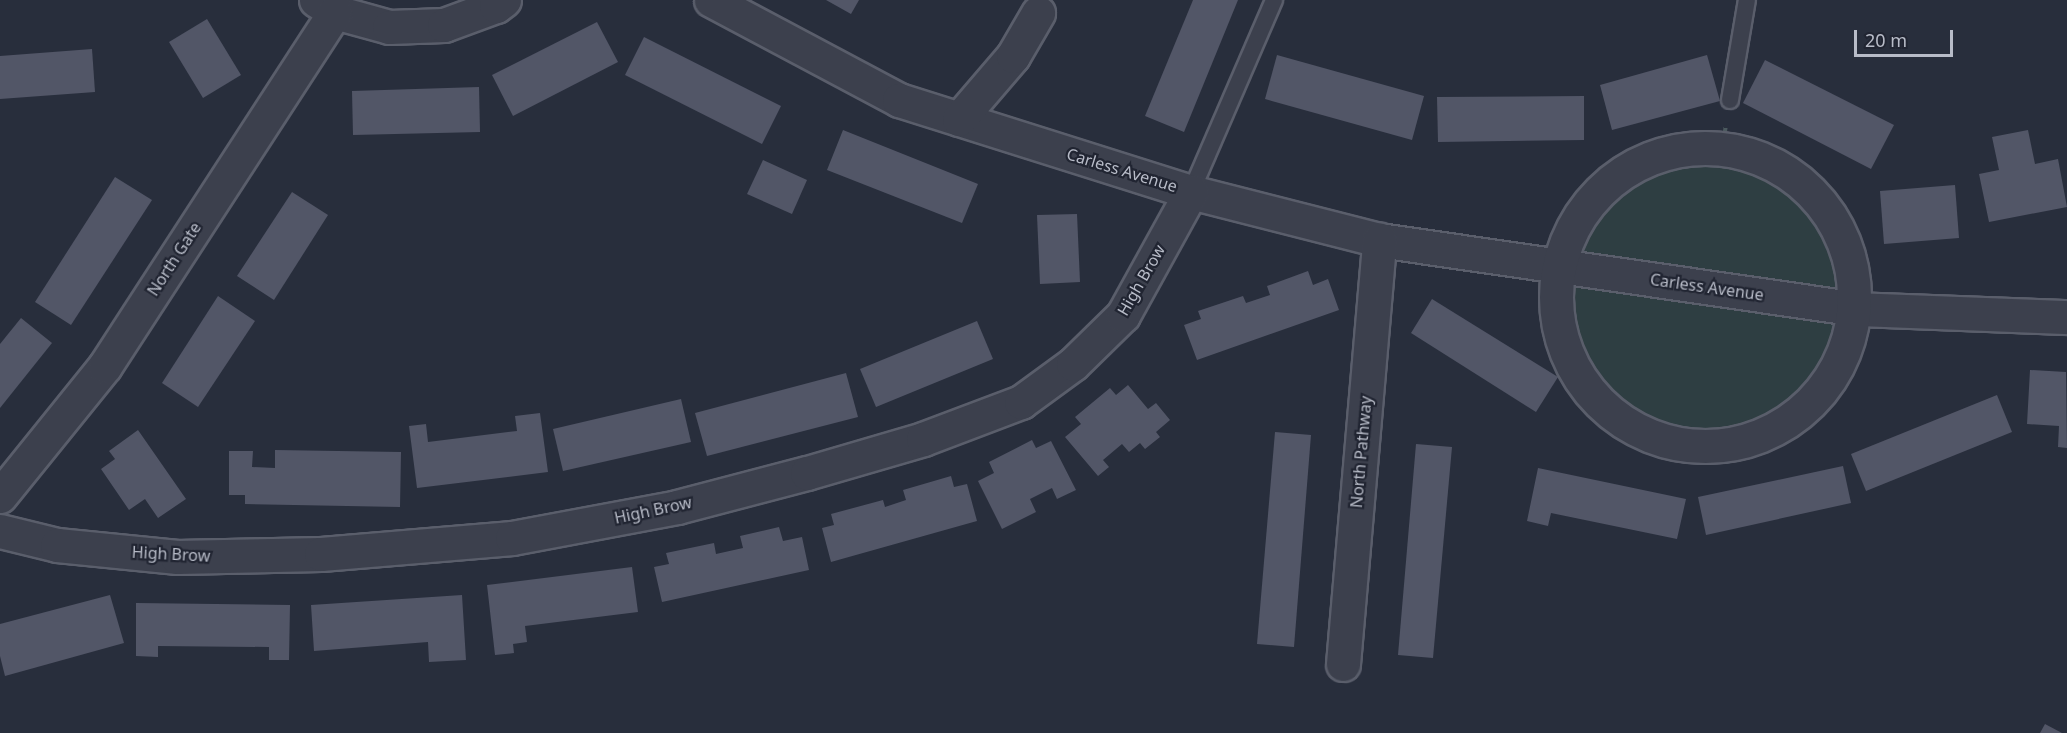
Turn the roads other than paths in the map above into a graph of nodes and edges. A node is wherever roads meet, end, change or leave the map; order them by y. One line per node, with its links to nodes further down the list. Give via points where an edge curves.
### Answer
1 (504, 0): 5 (street, via 444,25 389,27)
2 (711, 0): 8 (street, Carless Avenue, via 899,100)
3 (1274, 0): 9 (lane)
4 (1747, 0): 7 (lane)
5 (325, 6): 14 (street, North Gate, via 105,366)
6 (1038, 13): 8 (street, via 1013,56)
7 (1730, 99)
8 (959, 119): 9 (street, Carless Avenue)
9 (1191, 192): 10 (street, Carless Avenue); 15 (street, High Brow, via 1123,315 1073,364 1021,402 923,440 677,507 512,538 321,554 177,558 57,545)
10 (1379, 240): 11 (street, Carless Avenue); 16 (street, North Pathway)
11 (1559, 266): 12 (street, Carless Avenue); 12 (street, via 1574,223 1606,184 1649,158 1699,147 1749,153 1794,176 1829,212 1851,258); 12 (street, via 1556,319 1571,365 1600,405 1640,432 1686,447 1735,445 1781,428 1818,397 1844,356)
12 (1856, 309): 13 (street, Carless Avenue)
13 (2067, 317)
14 (0, 496)
15 (0, 531)
16 (1343, 664)

